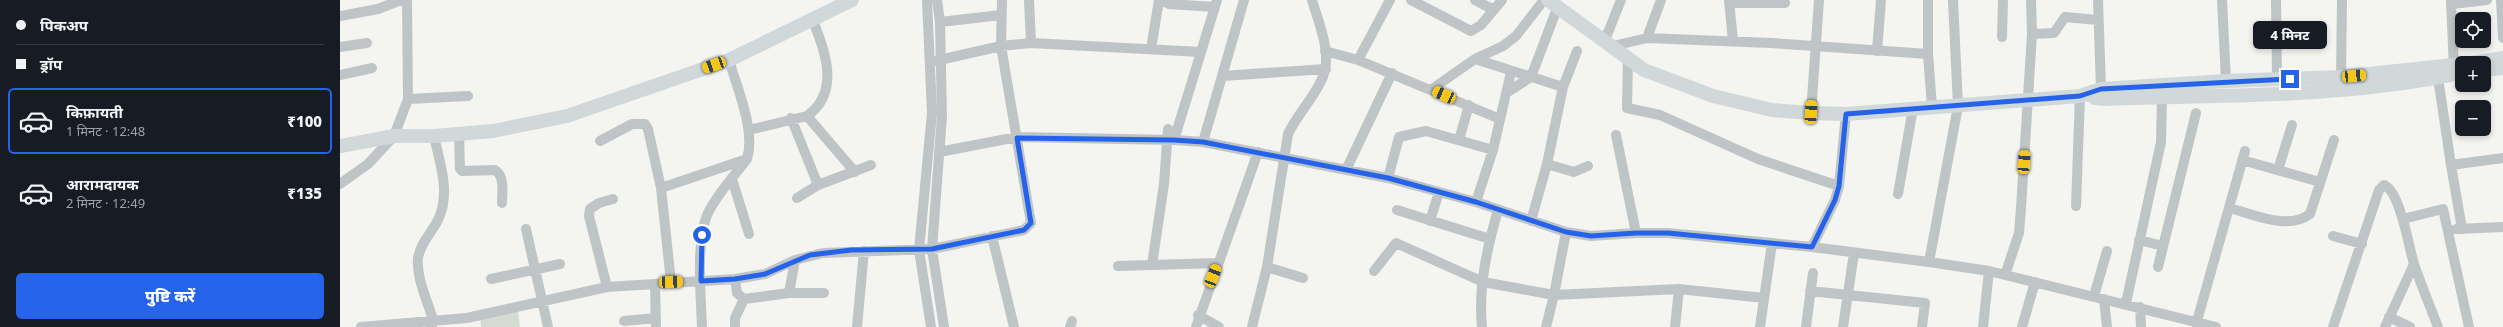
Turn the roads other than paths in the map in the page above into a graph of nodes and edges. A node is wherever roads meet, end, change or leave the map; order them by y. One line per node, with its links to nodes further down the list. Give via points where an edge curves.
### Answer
1 (401, 0): 37 (street, via 378,9)
2 (407, 0): 86 (street)
3 (852, 0): 39 (street)
4 (928, 0): 65 (street)
5 (937, 0): 40 (street)
6 (1002, 0): 36 (street)
7 (1029, 0): 47 (street)
8 (1160, 0): 32 (street, via 1169,4); 52 (street)
9 (1244, 0): 75 (street)
10 (1312, 0): 53 (street)
11 (1390, 0): 63 (street)
12 (1412, 0): 35 (street, via 1471,31 1481,25)
13 (1475, 0): 35 (street)
14 (1502, 0): 35 (street)
15 (1544, 0): 61 (street, via 1516,36 1503,46)
16 (1621, 0): 48 (street)
17 (1661, 0): 43 (street)
18 (1819, 0): 50 (street)
19 (1881, 0): 55 (street)
20 (1928, 0): 57 (street)
21 (1953, 0): 89 (street)
22 (2003, 0): 42 (street)
23 (2031, 0): 41 (street)
24 (2098, 0): 38 (street)
25 (2222, 0): 79 (street)
26 (2276, 0): 78 (street)
27 (2342, 0): 77 (street)
28 (2487, 0): 31 (street)
29 (2501, 0): 44 (street)
30 (1730, 1): 34 (street); 45 (street)
31 (2452, 2): 58 (street)
32 (1216, 3): 56 (street)
33 (1553, 3): 48 (street); 76 (street)
34 (1785, 3)
35 (1494, 10)
36 (1001, 15): 40 (street); 49 (street)
37 (340, 16)
38 (2098, 20): 41 (street, via 2065,17 2054,33); 83 (street)
39 (813, 21): 62 (street); 95 (street, via 824,47 828,81 817,109)
40 (940, 22): 65 (street)
41 (2032, 34): 87 (street)
42 (2002, 37)
43 (1647, 38): 45 (street); 48 (street)
44 (2503, 38)
45 (1733, 41): 50 (street)
46 (367, 42): 51 (street)
47 (1032, 43): 49 (street); 52 (street)
48 (1609, 43): 59 (street)
49 (1001, 46): 65 (street); 104 (street)
50 (1815, 46): 55 (street); 92 (street)
51 (340, 47)
52 (1151, 49): 56 (street)
53 (1325, 51): 63 (street); 68 (street)
54 (1577, 51): 80 (street)
55 (1878, 51): 57 (street)
56 (1201, 52): 105 (street)
57 (1928, 54): 90 (street)
58 (2457, 56)
59 (1628, 58): 92 (street, via 1659,78 1713,96 1772,110); 129 (street, via 1627,108 1660,115 1758,159)
60 (2503, 58): 64 (street)
61 (1475, 59): 71 (street); 81 (street)
62 (729, 60): 100 (street); 101 (street, via 567,116 493,131)
63 (1358, 60): 72 (street)
64 (2491, 60)
65 (936, 61): 112 (street, via 942,116); 160 (street)
66 (372, 68): 74 (street)
67 (2503, 68): 69 (street)
68 (1326, 69): 75 (street); 114 (street, via 1321,82 1295,118 1288,134)
69 (2491, 69)
70 (2455, 70): 73 (street)
71 (1511, 72): 76 (street); 82 (street)
72 (1392, 73): 81 (street); 121 (street)
73 (2437, 73): 77 (street); 85 (street, via 2330,90); 119 (street)
74 (340, 75)
75 (1222, 76): 109 (street)
76 (1531, 77): 80 (street); 82 (street)
77 (2341, 77): 78 (street)
78 (2277, 79): 79 (street)
79 (2226, 81): 83 (street)
80 (1563, 87): 117 (street)
81 (1432, 89): 88 (street)
82 (1506, 93): 97 (street)
83 (2090, 93): 85 (street, via 2095,98 2104,100); 87 (street); 137 (street)
84 (468, 96): 86 (street)
85 (2162, 97): 154 (street, via 2160,144)
86 (408, 99): 103 (street)
87 (2028, 100): 89 (street); 177 (street, via 2019,233)
88 (1469, 105): 97 (street); 106 (street)
89 (1958, 106): 90 (street); 165 (street)
90 (1932, 107): 91 (street)
91 (1913, 108): 94 (street); 132 (street)
92 (1811, 112): 94 (street)
93 (2196, 113): 157 (street)
94 (1846, 114): 129 (street)
95 (807, 116): 96 (street); 123 (street)
96 (791, 118): 100 (street); 128 (street)
97 (1500, 119): 111 (street)
98 (2292, 125): 122 (street)
99 (1168, 129): 105 (street)
100 (749, 130): 116 (street, via 750,152)
101 (448, 135): 103 (street); 136 (street, via 462,171 495,170 499,173 502,177); 204 (street, via 445,192 438,219 418,257 418,270)
102 (1616, 135): 149 (street)
103 (394, 136): 110 (street); 127 (street, via 368,164)
104 (1017, 138): 105 (street); 112 (street); 151 (street, via 1031,223 1024,230)
105 (1170, 139): 109 (street); 169 (street)
106 (1459, 140): 111 (street); 124 (street, via 1426,131 1399,137)
107 (2334, 140): 126 (street)
108 (600, 142): 130 (street, via 632,124 645,124)
109 (1203, 142): 113 (street)
110 (340, 146)
111 (1493, 150): 135 (street)
112 (939, 152): 159 (street)
113 (1258, 152): 114 (street); 166 (street)
114 (1284, 156): 121 (street); 171 (street)
115 (2503, 158): 119 (street)
116 (747, 159): 125 (street); 130 (street)
117 (1547, 164): 120 (street, via 1574,172); 142 (street)
118 (871, 165): 123 (street)
119 (2451, 165): 147 (street)
120 (1588, 166)
121 (1346, 170): 124 (street)
122 (2278, 170): 126 (street); 138 (street, via 2243,155)
123 (855, 172): 128 (street)
124 (1388, 178): 131 (street)
125 (732, 179): 150 (street); 181 (street, via 718,197 704,224)
126 (2320, 182): 138 (street, via 2310,214 2297,221 2281,221)
127 (340, 184)
128 (818, 185): 133 (street)
129 (1839, 186): 158 (street, via 1835,200)
130 (661, 188): 182 (street)
131 (1439, 192): 135 (street); 143 (street)
132 (1898, 194)
133 (797, 198)
134 (613, 199): 186 (street, via 590,209 589,216)
135 (1476, 202): 140 (street)
136 (502, 203)
137 (2076, 206)
138 (2229, 208): 206 (street)
139 (1397, 210): 143 (street)
140 (1498, 210): 142 (street); 153 (street)
141 (2403, 219): 146 (street, via 2443,208); 156 (street, via 2391,190 2384,185 2379,190); 168 (street)
142 (1531, 221): 148 (street)
143 (1430, 222): 153 (street)
144 (2503, 227): 147 (street)
145 (526, 229): 173 (street)
146 (2448, 229): 147 (street); 234 (street)
147 (2462, 229)
148 (1566, 232): 149 (street, via 1591,236); 191 (street)
149 (1636, 233): 155 (street, via 1668,233)
150 (750, 234)
151 (992, 236): 159 (street); 214 (street)
152 (2333, 236): 156 (street)
153 (1490, 239): 183 (street)
154 (2138, 240): 157 (street); 198 (street)
155 (1772, 243): 158 (street); 193 (street)
156 (2362, 244): 230 (street)
157 (2163, 246): 172 (street)
158 (1812, 247): 163 (street)
159 (932, 249): 160 (street); 197 (street)
160 (919, 250): 161 (street); 199 (street)
161 (864, 251): 164 (street, via 810,255); 211 (street)
162 (2107, 251): 194 (street)
163 (1854, 253): 165 (street); 192 (street)
164 (795, 260): 180 (street, via 765,274); 189 (street)
165 (1929, 262): 175 (street)
166 (1218, 263): 169 (street); 201 (street)
167 (560, 264): 173 (street)
168 (2414, 264): 202 (street); 233 (street)
169 (1152, 265): 170 (street)
170 (1118, 266)
171 (1266, 267): 179 (street); 217 (street)
172 (2158, 268)
173 (536, 269): 178 (street); 196 (street)
174 (1374, 271): 183 (street, via 1396,243)
175 (1988, 271): 177 (street); 225 (street)
176 (1813, 273): 188 (street)
177 (2005, 275): 184 (street)
178 (491, 278)
179 (1303, 278)
180 (735, 279): 181 (street); 195 (street, via 737,294)
181 (701, 281): 182 (street); 209 (street)
182 (671, 282): 185 (street)
183 (1483, 282): 191 (street); 218 (street)
184 (2035, 282): 194 (street); 226 (street)
185 (655, 284): 186 (street); 205 (street)
186 (607, 287): 196 (street)
187 (1679, 289): 191 (street); 193 (street); 220 (street)
188 (1810, 292): 192 (street); 222 (street)
189 (788, 293): 190 (street); 195 (street)
190 (824, 293)
191 (1554, 295): 219 (street)
192 (1847, 297): 223 (street); 224 (street, via 1926,303)
193 (1764, 298): 221 (street)
194 (2099, 298): 198 (street); 227 (street)
195 (744, 300): 210 (street, via 737,314)
196 (542, 302): 204 (street); 208 (street)
197 (940, 302): 199 (street); 213 (street)
198 (2126, 303): 200 (street)
199 (927, 305): 212 (street)
200 (2140, 307): 206 (street); 228 (street)
201 (1198, 315): 215 (street); 216 (street)
202 (2389, 317): 231 (street); 232 (street)
203 (624, 321): 205 (street)
204 (439, 322): 207 (street)
205 (656, 322)
206 (2197, 324): 229 (street)
207 (363, 327)
208 (548, 327)
209 (702, 327)
210 (735, 327)
211 (857, 327)
212 (931, 327)
213 (944, 327)
214 (1014, 327)
215 (1196, 327)
216 (1219, 327)
217 (1252, 327)
218 (1482, 327)
219 (1546, 327)
220 (1675, 327)
221 (1760, 327)
222 (1806, 327)
223 (1843, 327)
224 (1922, 327)
225 (1983, 327)
226 (2022, 327)
227 (2107, 327)
228 (2141, 327)
229 (2216, 327)
230 (2333, 327)
231 (2385, 327)
232 (2410, 327)
233 (2438, 327)
234 (2469, 327)

